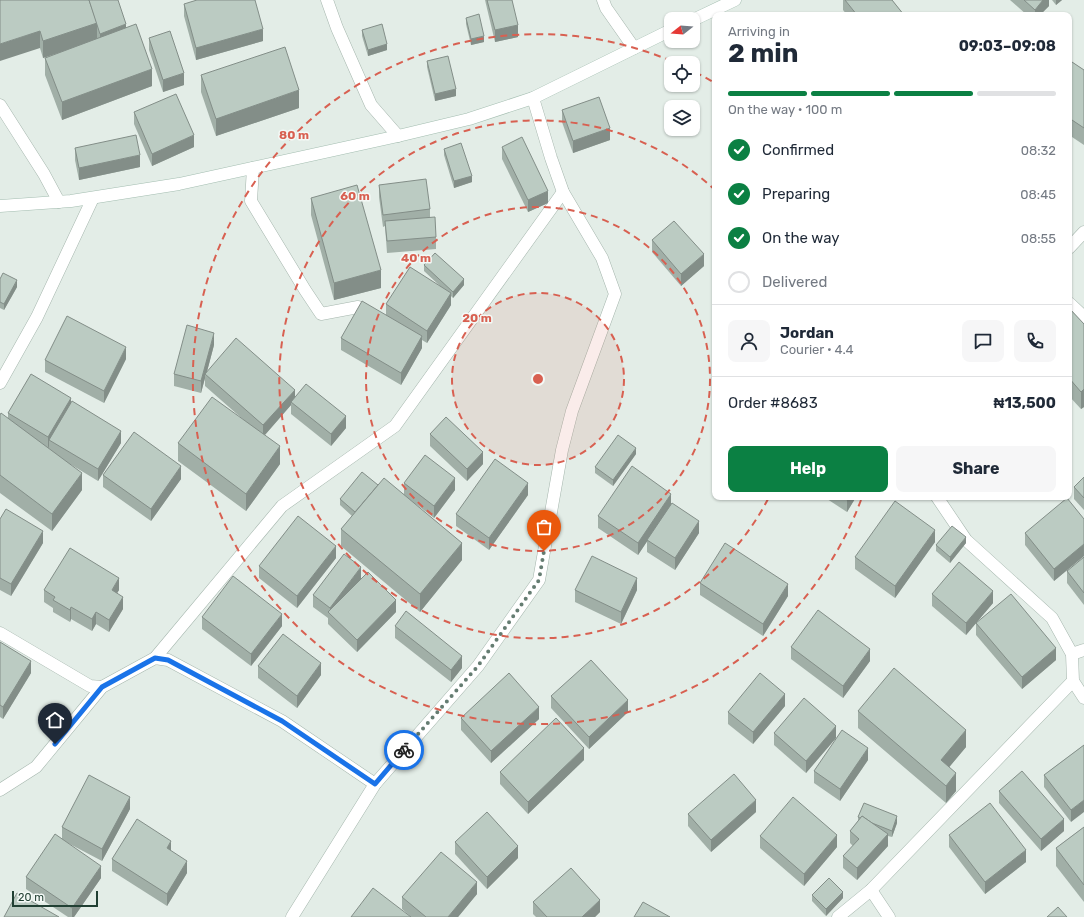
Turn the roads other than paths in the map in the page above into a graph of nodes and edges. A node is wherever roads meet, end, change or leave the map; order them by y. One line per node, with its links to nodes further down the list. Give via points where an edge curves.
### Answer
1 (327, 0): 9 (street, via 371,105)
2 (603, 0): 6 (street)
3 (735, 0): 4 (street)
4 (700, 17)
5 (664, 33): 6 (street)
6 (634, 48): 7 (street)
7 (533, 98): 9 (street, via 469,119); 11 (street)
8 (0, 105): 13 (street)
9 (398, 136): 10 (street)
10 (253, 168): 12 (street, via 179,184); 18 (street, via 250,201 322,314)
11 (563, 192): 25 (street, via 395,426 282,506); 29 (street, via 602,258 616,294 572,411 562,450 539,580 478,666)
12 (93, 198): 13 (street); 20 (street, via 37,317)
13 (59, 202): 14 (street)
14 (0, 206)
15 (1084, 232): 16 (street)
16 (1072, 245)
17 (1072, 306): 19 (street)
18 (358, 307)
19 (1084, 317)
20 (0, 383)
21 (939, 500): 24 (street, via 966,540 1052,618)
22 (0, 633): 27 (street, via 90,686)
23 (1084, 650): 24 (street)
24 (1072, 654): 26 (street)
25 (155, 658): 27 (street); 29 (street, via 168,660 282,721)
26 (1073, 681): 28 (street); 31 (street)
27 (102, 687): 30 (street, via 36,767)
28 (1084, 698)
29 (375, 784): 32 (street)
30 (0, 790)
31 (871, 890): 33 (street); 34 (street)
32 (292, 917)
33 (838, 917)
34 (889, 917)

